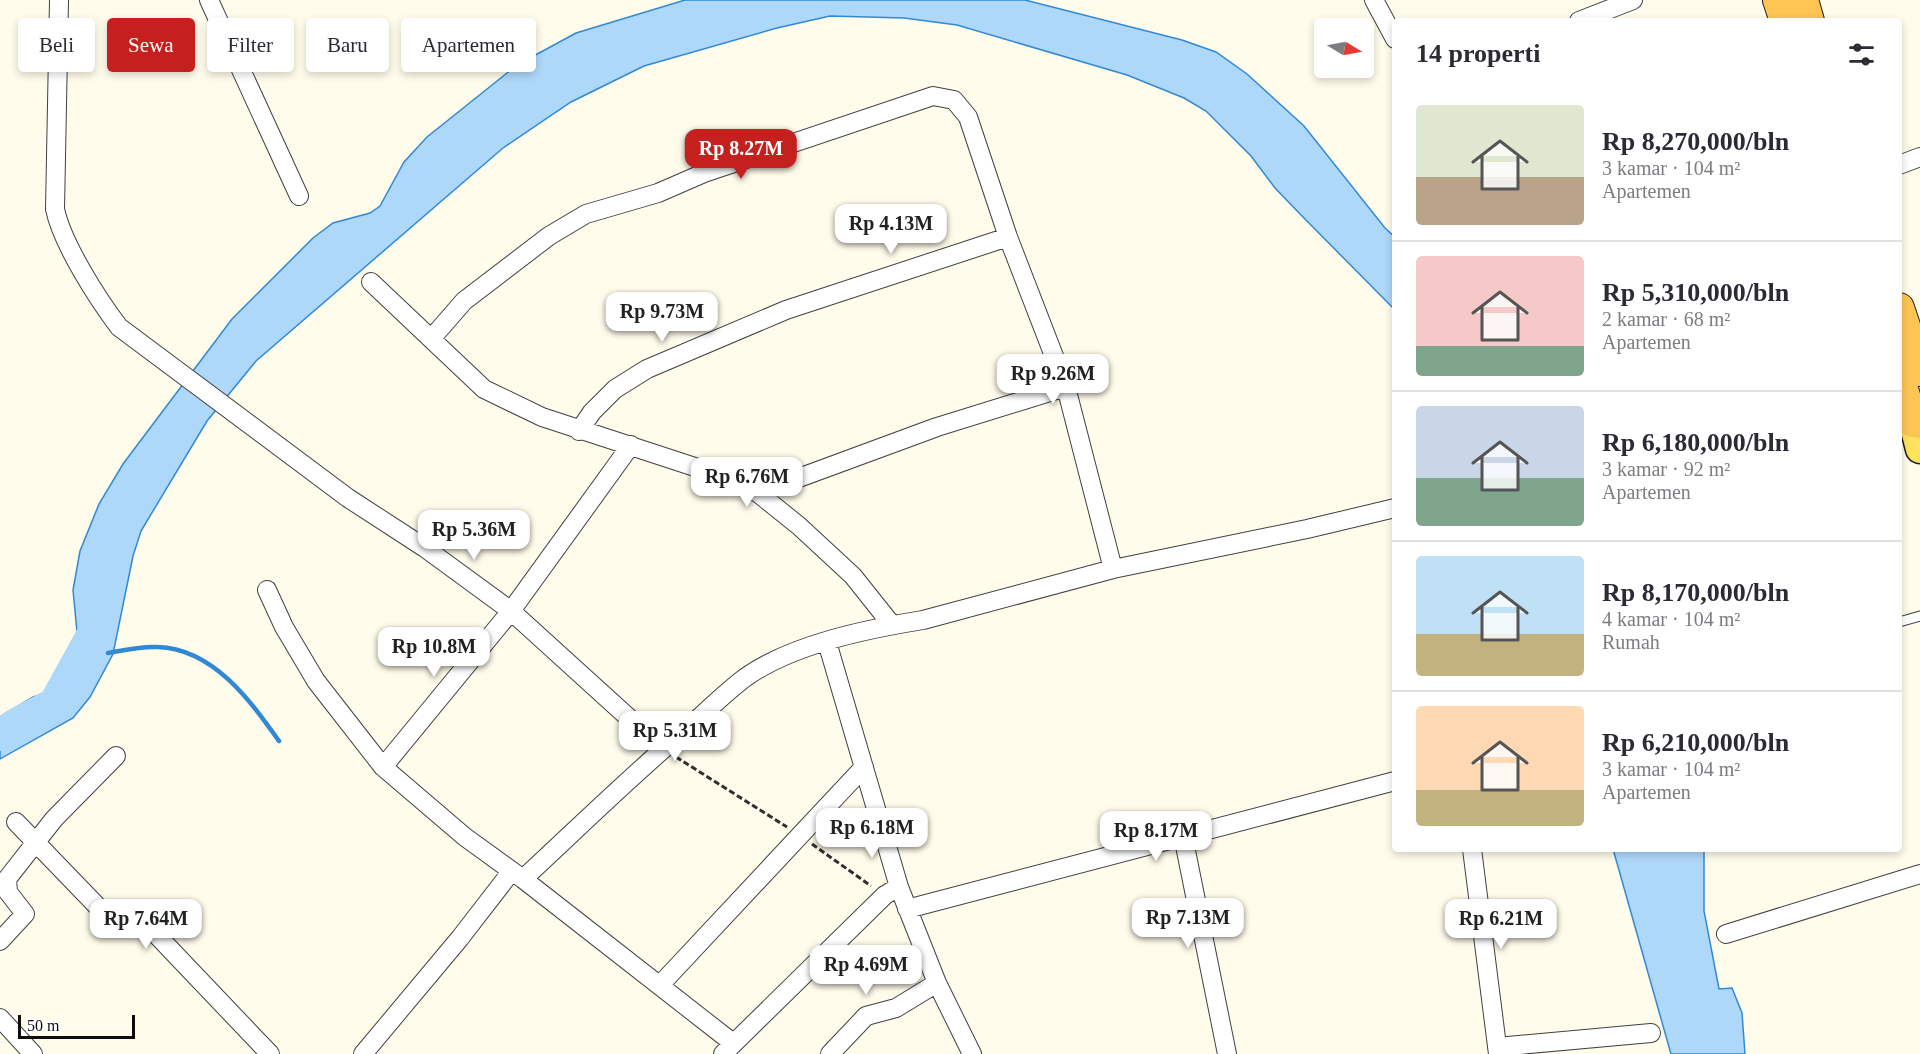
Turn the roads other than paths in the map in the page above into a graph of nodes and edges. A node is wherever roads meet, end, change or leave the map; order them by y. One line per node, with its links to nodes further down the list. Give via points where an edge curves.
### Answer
1 (59, 0): 27 (street, via 57,219 104,307 119,327 246,422)
2 (210, 0): 13 (street)
3 (1374, 0): 10 (street)
4 (1633, 0): 7 (street)
5 (1778, 0): 8 (highway)
6 (1803, 0): 9 (highway)
7 (1587, 18)
8 (1784, 18)
9 (1808, 18)
10 (1392, 33)
11 (1920, 157): 12 (street)
12 (1902, 164)
13 (299, 196)
14 (1008, 237): 17 (street, via 968,117 954,100 933,96 586,214 549,236 464,302); 19 (street); 20 (street, via 786,310 647,369 615,389)
15 (370, 282): 17 (street)
16 (1902, 327): 18 (highway)
17 (431, 339): 20 (street, via 484,389)
18 (1910, 376): 21 (highway)
19 (1066, 387): 23 (street, via 938,427); 25 (street)
20 (579, 431): 22 (street)
21 (1918, 431)
22 (631, 445): 23 (street); 27 (street)
23 (758, 494): 30 (street, via 853,576)
24 (1392, 509): 25 (street)
25 (1113, 569): 30 (street)
26 (267, 590): 34 (street, via 316,681)
27 (511, 611): 32 (street); 34 (street)
28 (1920, 616): 29 (lane)
29 (1902, 621)
30 (892, 625): 31 (street)
31 (827, 642): 32 (street, via 747,677); 35 (street)
32 (663, 749): 42 (street)
33 (116, 756): 39 (street)
34 (383, 767): 42 (street, via 465,837)
35 (864, 767): 43 (street); 48 (street)
36 (1392, 782): 38 (street)
37 (16, 822): 39 (street)
38 (1183, 836): 44 (street); 58 (street)
39 (37, 841): 46 (street, via 7,879 8,892 25,914); 54 (street, via 98,907 151,929)
40 (1472, 852): 52 (street)
41 (1920, 874): 45 (street)
42 (517, 875): 48 (street); 55 (street)
43 (892, 891): 44 (street); 51 (street)
44 (907, 909): 47 (street)
45 (1726, 934)
46 (0, 941)
47 (937, 983): 56 (street, via 896,1008 866,1016); 57 (street)
48 (660, 985): 51 (street)
49 (0, 1018): 53 (street)
50 (1651, 1033): 52 (street)
51 (728, 1049)
52 (1497, 1051)
53 (33, 1054)
54 (270, 1054)
55 (363, 1054)
56 (830, 1054)
57 (972, 1054)
58 (1227, 1054)

